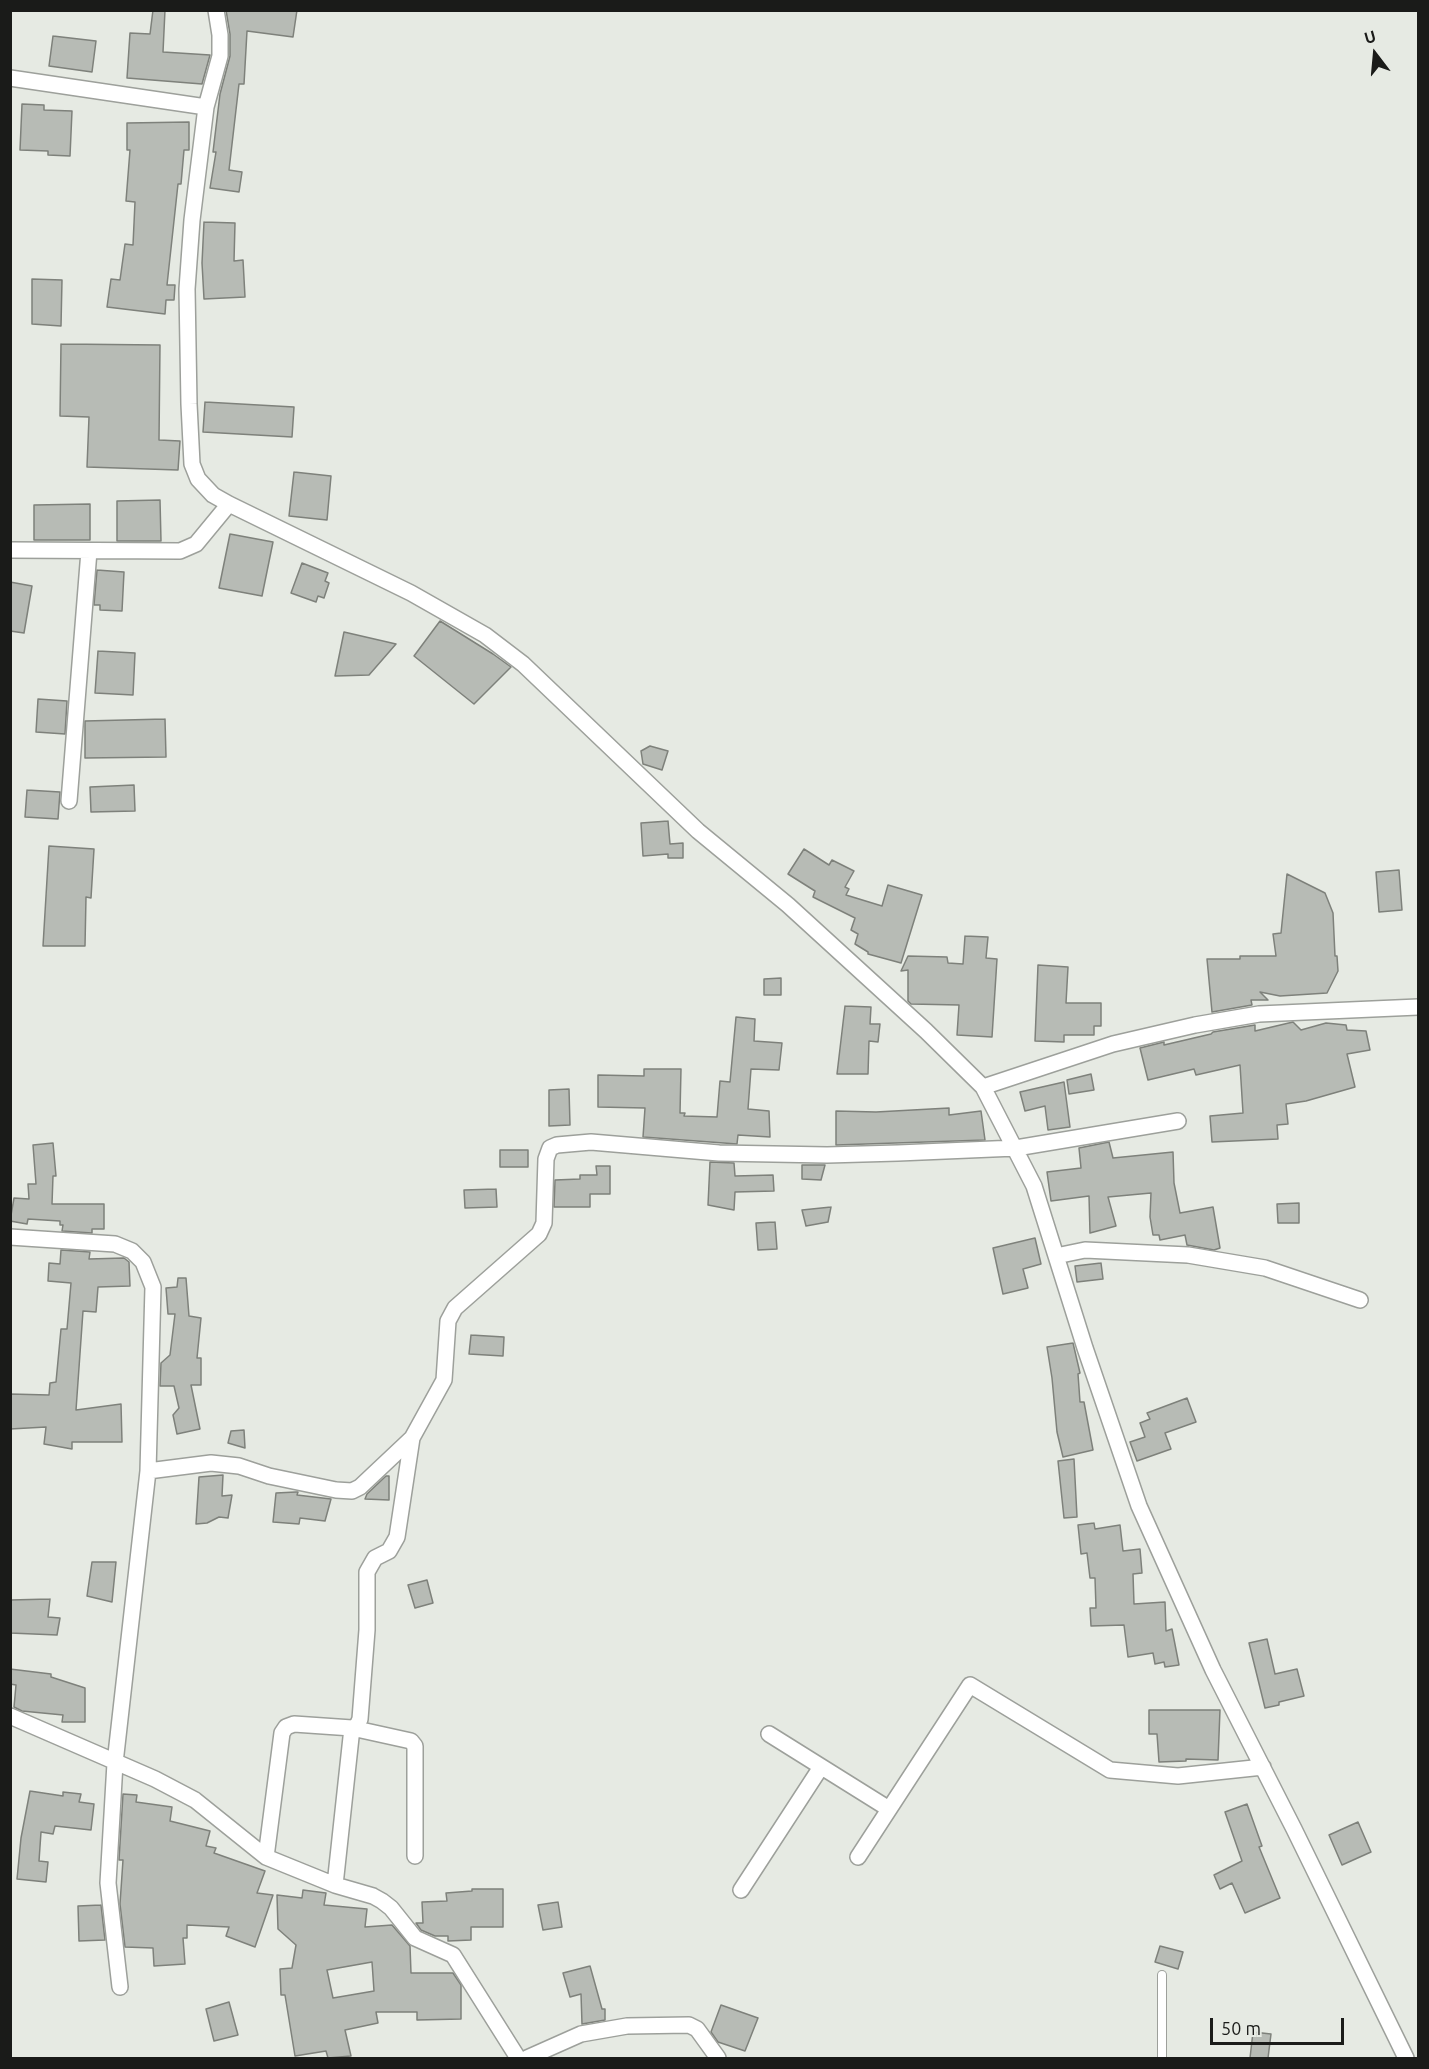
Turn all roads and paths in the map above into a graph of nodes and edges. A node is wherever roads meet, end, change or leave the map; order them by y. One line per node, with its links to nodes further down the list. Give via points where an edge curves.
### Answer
1 (216, 10): 3 (street, via 220,56)
2 (10, 78): 3 (street)
3 (206, 107): 4 (street, via 187,289 192,464 198,479 213,495)
4 (229, 504): 6 (street, via 188,549); 9 (street, via 411,592 485,635 523,664 698,831 788,905)
5 (10, 550): 6 (street)
6 (89, 552): 7 (street)
7 (69, 801)
8 (1419, 1007): 9 (street, via 1259,1014 1195,1025 1113,1044)
9 (983, 1087): 11 (street)
10 (1178, 1121): 11 (street)
11 (1016, 1148): 13 (street, via 1034,1186); 15 (street, via 827,1155 719,1153 591,1142 550,1148 542,1228 451,1313 446,1331 444,1380)
12 (10, 1237): 16 (street, via 115,1244 132,1251 143,1262 153,1287)
13 (1056, 1256): 14 (street, via 1084,1250 1188,1255 1265,1268); 22 (street, via 1139,1506 1213,1670)
14 (1360, 1300)
15 (412, 1438): 16 (street, via 352,1491 211,1463); 18 (street, via 397,1537 389,1551 375,1558 367,1572 360,1719)
16 (148, 1471): 20 (street)
17 (10, 1716): 20 (street)
18 (352, 1728): 24 (street, via 411,1741 415,1746); 25 (street, via 294,1724 282,1733); 27 (street)
19 (769, 1734): 21 (street)
20 (115, 1762): 25 (street, via 195,1800); 30 (street, via 108,1883)
21 (821, 1767): 23 (street); 28 (street)
22 (1263, 1767): 23 (street, via 1178,1776 1110,1770 970,1685); 35 (street)
23 (889, 1809): 26 (street)
24 (416, 1856)
25 (266, 1857): 27 (street)
26 (858, 1857)
27 (335, 1885): 31 (street, via 382,1901 415,1938 453,1955)
28 (741, 1890)
29 (1162, 1975): 34 (lane)
30 (120, 1987)
31 (518, 2058)
32 (527, 2058): 33 (street, via 581,2034 627,2026 689,2025 697,2029)
33 (718, 2058)
34 (1162, 2058)
35 (1406, 2058)

